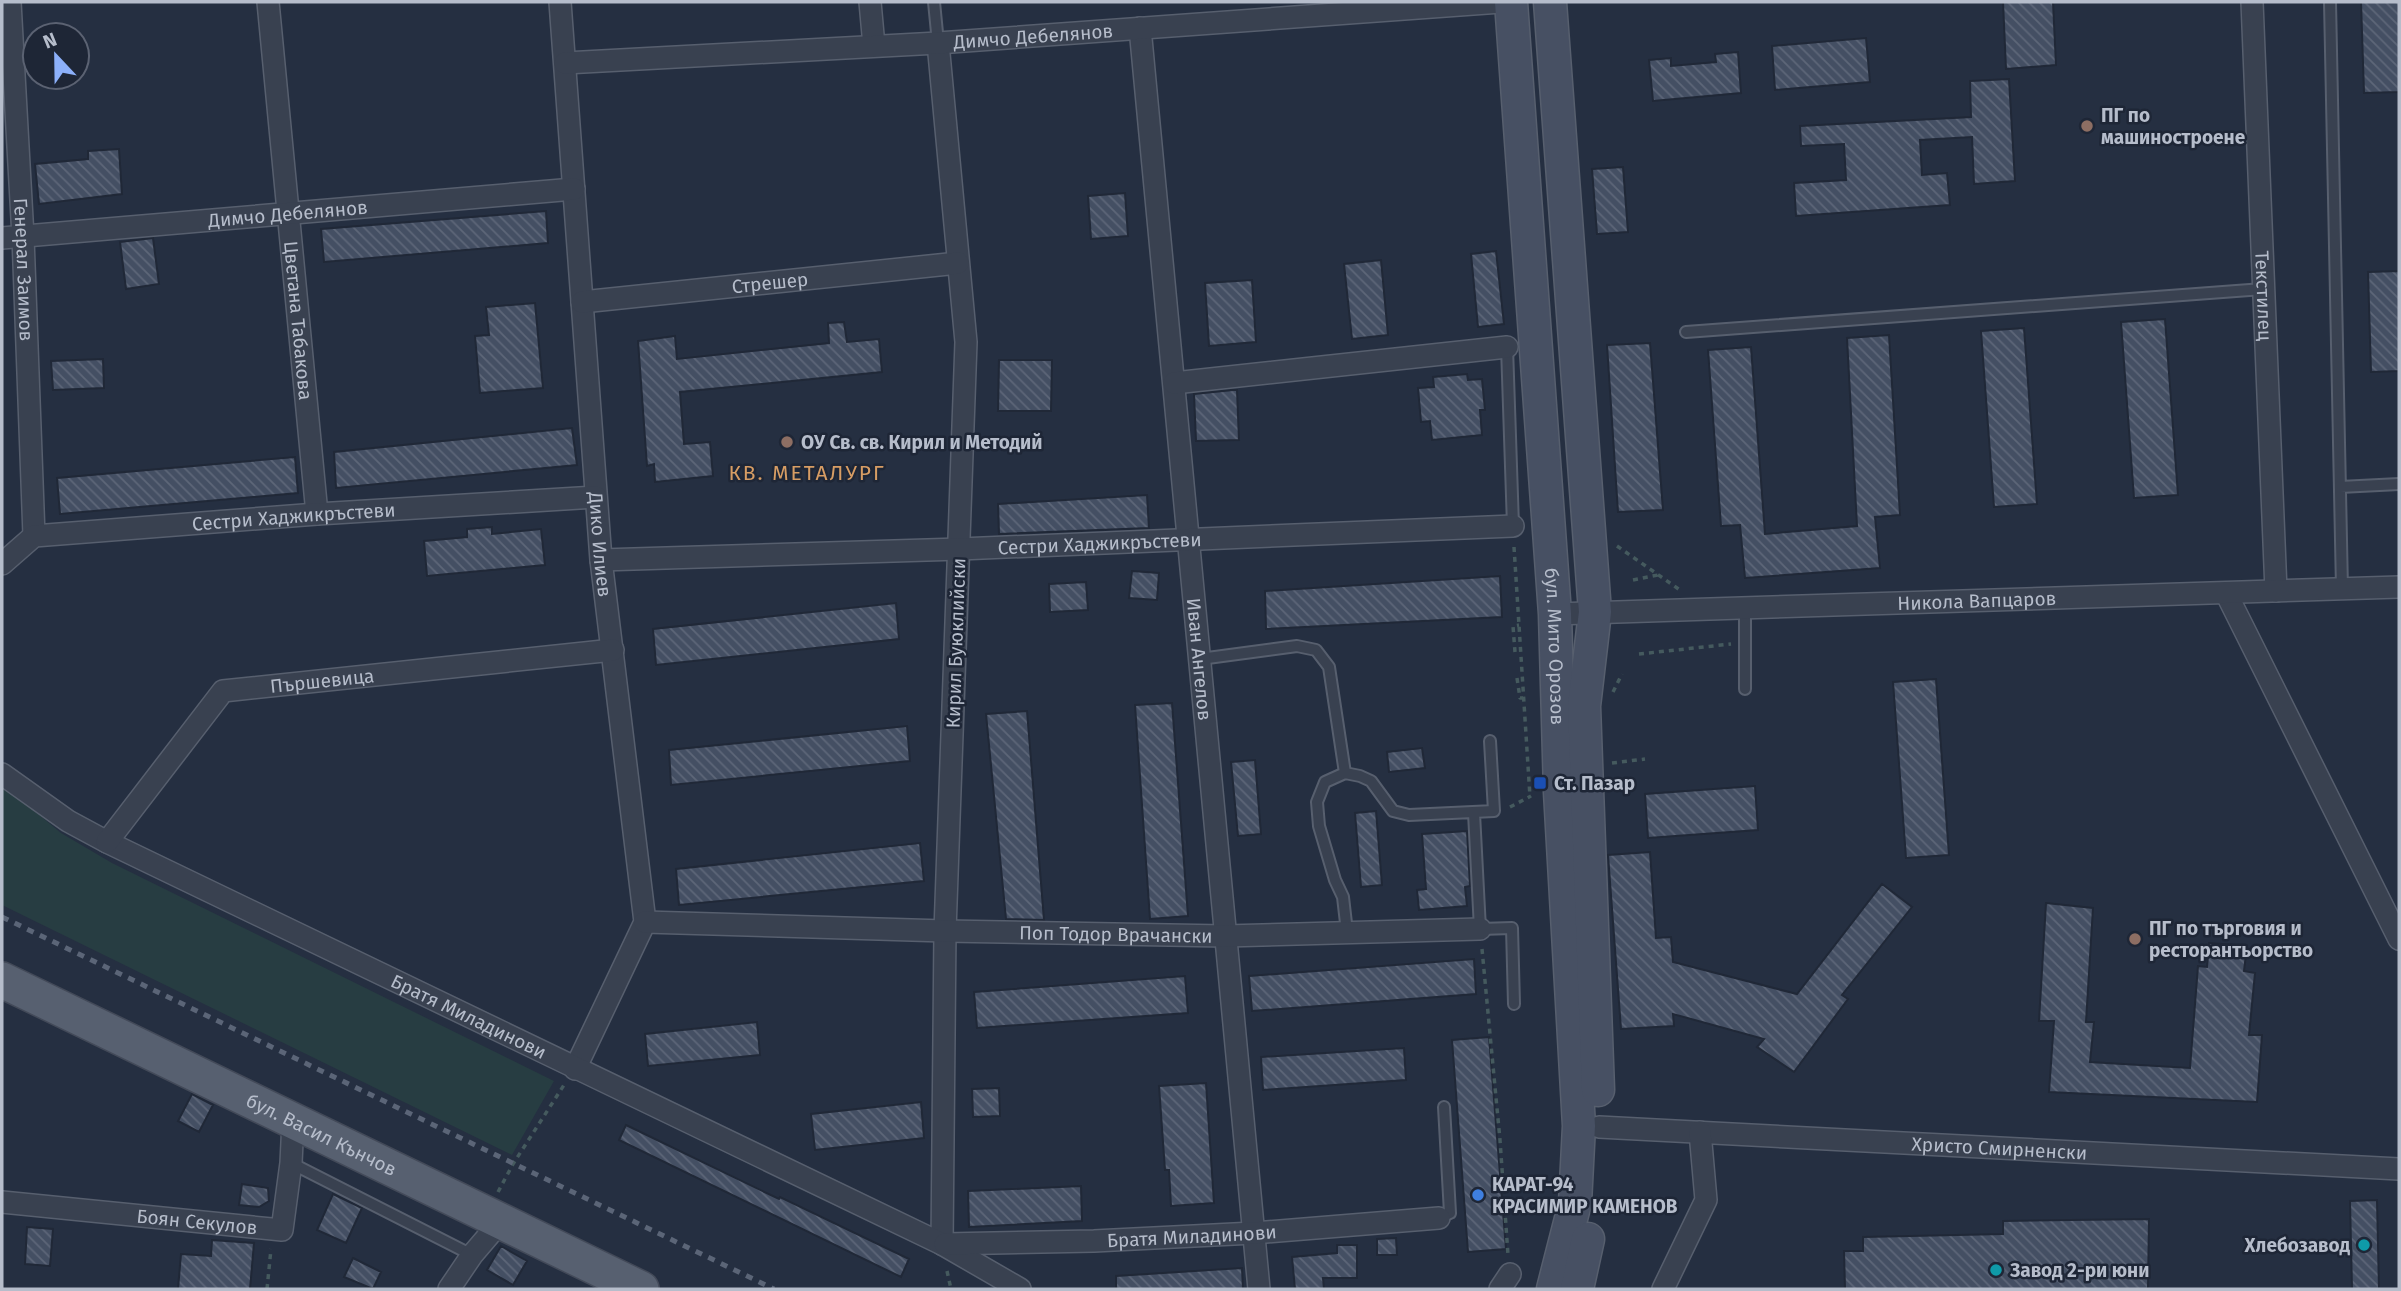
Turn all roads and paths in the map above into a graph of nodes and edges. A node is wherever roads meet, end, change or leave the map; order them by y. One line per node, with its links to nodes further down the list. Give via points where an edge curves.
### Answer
1 (10, 2): 17 (street, Генерал Заимов)
2 (268, 2): 16 (street, Цветана Табакова)
3 (560, 2): 14 (street, Дико Илиев)
4 (870, 2): 13 (street)
5 (934, 2): 12 (lane)
6 (1501, 2): 11 (street, Димчо Дебелянов)
7 (1511, 2): 44 (main road, бул. Мито Орозов)
8 (1550, 2): 43 (main road, бул. Мито Орозов)
9 (2252, 2): 19 (street, Текстилец)
10 (2330, 2): 25 (lane)
11 (1140, 28): 12 (street, Димчо Дебелянов); 23 (street, Иван Ангелов)
12 (938, 43): 13 (street, Димчо Дебелянов); 18 (street, Кирил Буюклийски)
13 (874, 46): 14 (street, Димчо Дебелянов)
14 (565, 63): 15 (street, Дико Илиев)
15 (574, 189): 16 (street, Димчо Дебелянов); 20 (street, Дико Илиев)
16 (290, 214): 17 (street, Димчо Дебелянов); 27 (street, Цветана Табакова)
17 (12, 237): 29 (street, Генерал Заимов)
18 (958, 263): 20 (street, Стрешер); 32 (street, Кирил Буюклийски, via 966,342)
19 (2263, 289): 21 (lane); 39 (street, Текстилец)
20 (582, 302): 26 (street, Дико Илиев)
21 (1686, 332)
22 (1507, 347): 23 (street); 28 (lane)
23 (1174, 383): 30 (street, Иван Ангелов)
24 (2399, 485): 25 (lane)
25 (2340, 487): 38 (lane)
26 (596, 497): 27 (street, Сестри Хаджикръстеви); 33 (street, Дико Илиев)
27 (317, 514): 29 (street, Сестри Хаджикръстеви)
28 (1513, 526): 30 (street, Сестри Хаджикръстеви); 45 (path)
29 (34, 537): 34 (street)
30 (1189, 538): 32 (street, Сестри Хаджикръстеви); 50 (street, Иван Ангелов)
31 (1615, 545): 35 (path)
32 (960, 548): 33 (street, Сестри Хаджикръстеви); 67 (street, Кирил Буюклийски)
33 (601, 560): 47 (street, Дико Илиев)
34 (2, 564)
35 (1660, 575): 36 (path); 42 (path)
36 (1633, 580)
37 (2399, 587): 38 (street, Никола Вапцаров)
38 (2342, 589): 39 (street, Никола Вапцаров)
39 (2276, 591): 40 (street, Никола Вапцаров)
40 (2226, 593): 41 (street, Никола Вапцаров); 64 (street)
41 (1745, 608): 42 (street, Никола Вапцаров); 46 (lane)
42 (1706, 610): 43 (street, Никола Вапцаров)
43 (1595, 612): 44 (street, Никола Вапцаров); 58 (main road, бул. Мито Орозов, via 1584,706)
44 (1555, 614): 93 (main road, бул. Мито Орозов, via 1579,1126 1575,1203)
45 (1519, 625): 48 (path, via 1513,626); 54 (path)
46 (1745, 642): 49 (path); 53 (lane)
47 (613, 650): 63 (street, Пършевица, via 223,691); 65 (street, Дико Илиев)
48 (1516, 652)
49 (1639, 654)
50 (1200, 659): 59 (lane, via 1297,646 1316,650 1329,667); 69 (street, Иван Ангелов)
51 (1622, 674): 55 (path)
52 (1517, 678): 54 (path)
53 (1745, 689)
54 (1523, 698): 61 (path, via 1530,796)
55 (1609, 699)
56 (1490, 741): 61 (lane)
57 (1644, 760): 58 (path)
58 (1586, 766): 76 (main road, бул. Мито Орозов)
59 (1345, 773): 62 (lane, via 1371,781 1394,811 1409,815); 68 (lane, via 1325,782 1317,802 1343,897)
60 (2, 774): 63 (street, Братя Миладинови, via 68,821)
61 (1494, 811): 62 (lane)
62 (1474, 813): 66 (lane)
63 (107, 842): 73 (street, Братя Миладинови)
64 (2393, 915): 70 (street)
65 (645, 922): 67 (street, Поп Тодор Врачански); 73 (street)
66 (1480, 929): 68 (street, Поп Тодор Врачански); 72 (lane, Поп Тодор Врачански, via 1512,928); 87 (path, via 1500,1140)
67 (945, 931): 69 (street, Поп Тодор Врачански); 85 (street, Кирил Буюклийски)
68 (1347, 932): 69 (street, Поп Тодор Врачански)
69 (1225, 936): 84 (street, Иван Ангелов)
70 (2399, 939)
71 (2, 980): 75 (main road, бул. Васил Кънчов)
72 (1514, 1004)
73 (575, 1069): 81 (path, via 513,1164); 85 (street, Братя Миладинови)
74 (1444, 1107): 82 (lane, via 1450,1213)
75 (293, 1121): 78 (street, Боян Секулов); 81 (main road, бул. Васил Кънчов)
76 (1599, 1126): 77 (street, Христо Смирненски); 94 (main road, бул. Мито Орозов, via 1593,1203)
77 (1700, 1132): 79 (street, Христо Смирненски); 95 (street, via 1706,1200)
78 (291, 1163): 83 (street, Боян Секулов, via 282,1230); 86 (lane)
79 (2399, 1169)
80 (2, 1202): 83 (street, Боян Секулов)
81 (494, 1218): 86 (street); 90 (main road, бул. Васил Кънчов)
82 (1440, 1218): 84 (street, Братя Миладинови)
83 (273, 1230): 88 (path)
84 (1254, 1233): 85 (street, Братя Миладинови); 92 (street, Иван Ангелов)
85 (942, 1244): 91 (street, Братя Миладинови)
86 (472, 1255): 89 (street)
87 (1505, 1282)
88 (267, 1289)
89 (449, 1289)
90 (641, 1289)
91 (1020, 1289)
92 (1259, 1289)
93 (1553, 1289)
94 (1577, 1289)
95 (1663, 1289)

